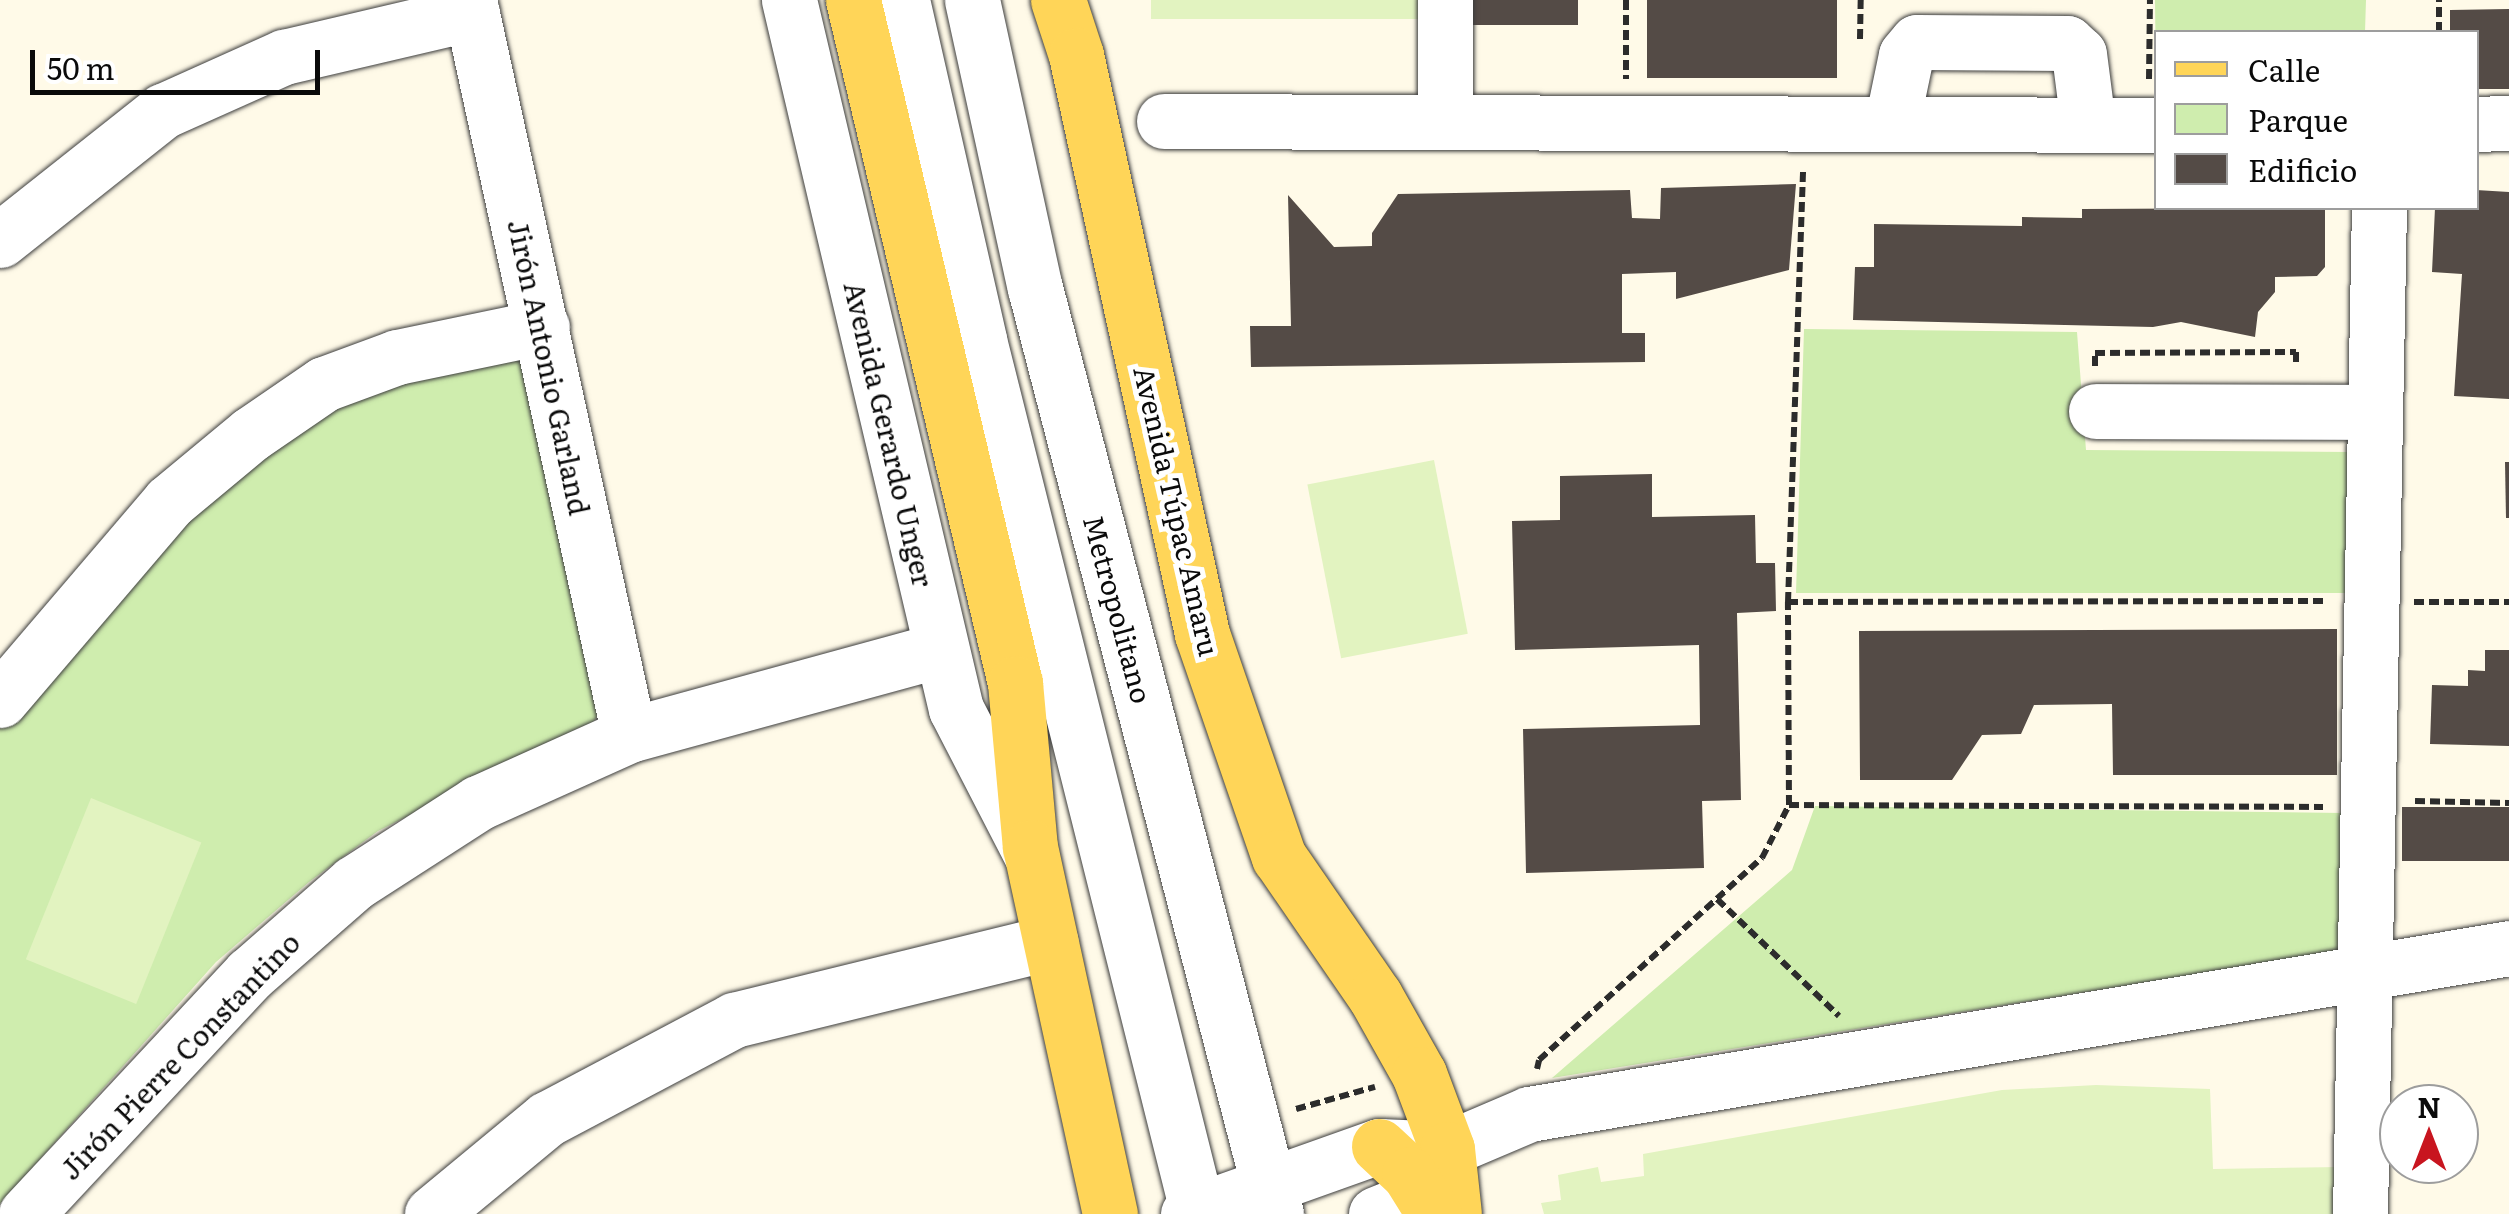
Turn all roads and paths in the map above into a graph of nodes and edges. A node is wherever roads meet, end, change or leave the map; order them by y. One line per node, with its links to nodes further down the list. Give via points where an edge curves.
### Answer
1 (788, 0): 32 (street, Avenida Gerardo Unger)
2 (852, 0): 38 (main road, via 1015,683)
3 (902, 0): 47 (street)
4 (972, 0): 46 (street, Metropolitano, via 1035,288)
5 (1058, 0): 13 (main road, Avenida Túpac Amaru)
6 (1068, 0): 13 (street)
7 (1444, 0): 16 (street)
8 (1626, 0): 14 (path)
9 (2150, 0): 22 (path)
10 (2439, 0): 12 (path)
11 (470, 6): 24 (street, via 284,57 162,111); 25 (street, Jirón Antonio Garland)
12 (2439, 30)
13 (1076, 55): 45 (main road, Avenida Túpac Amaru, via 1202,634 1279,856 1404,1045)
14 (1626, 120): 16 (street); 17 (street)
15 (1164, 121): 16 (street)
16 (1445, 121)
17 (1804, 121): 18 (street); 30 (path)
18 (1892, 122): 19 (street); 19 (street, via 1906,55 1916,42 2067,43 2078,54)
19 (2088, 124): 22 (street)
20 (2479, 124): 21 (street)
21 (2509, 124)
22 (2152, 125)
23 (2379, 210): 28 (street)
24 (0, 240)
25 (542, 327): 33 (street, via 379,364 324,384 251,434 169,502); 34 (street, Jirón Antonio Garland)
26 (2297, 382): 27 (path, via 2296,352 2095,353)
27 (2096, 411): 28 (street)
28 (2373, 412): 29 (street)
29 (2372, 601): 30 (path); 31 (path); 37 (street)
30 (1788, 602): 36 (path)
31 (2509, 602)
32 (940, 650): 34 (street, Jirón Pierre Constantino); 38 (street, Avenida Gerardo Unger, via 956,709)
33 (0, 700)
34 (628, 735): 48 (street, Jirón Pierre Constantino, via 478,803 354,883 250,974)
35 (2509, 803): 37 (path, via 2396,800)
36 (1789, 805): 37 (path); 39 (path, via 1762,858)
37 (2368, 807): 42 (street)
38 (1032, 854): 40 (main road)
39 (1717, 899): 43 (path, via 1838,1014); 44 (path, via 1539,1060)
40 (1051, 942): 49 (street, via 734,1020 547,1119); 50 (main road)
41 (2509, 948): 42 (street)
42 (2362, 972): 43 (street); 51 (street)
43 (1862, 1058): 44 (street)
44 (1529, 1114): 45 (street)
45 (1427, 1197): 46 (street, via 1379,1146)
46 (1273, 1200): 47 (street)
47 (1195, 1213)
48 (26, 1214)
49 (432, 1214)
50 (1110, 1214)
51 (2360, 1214)

